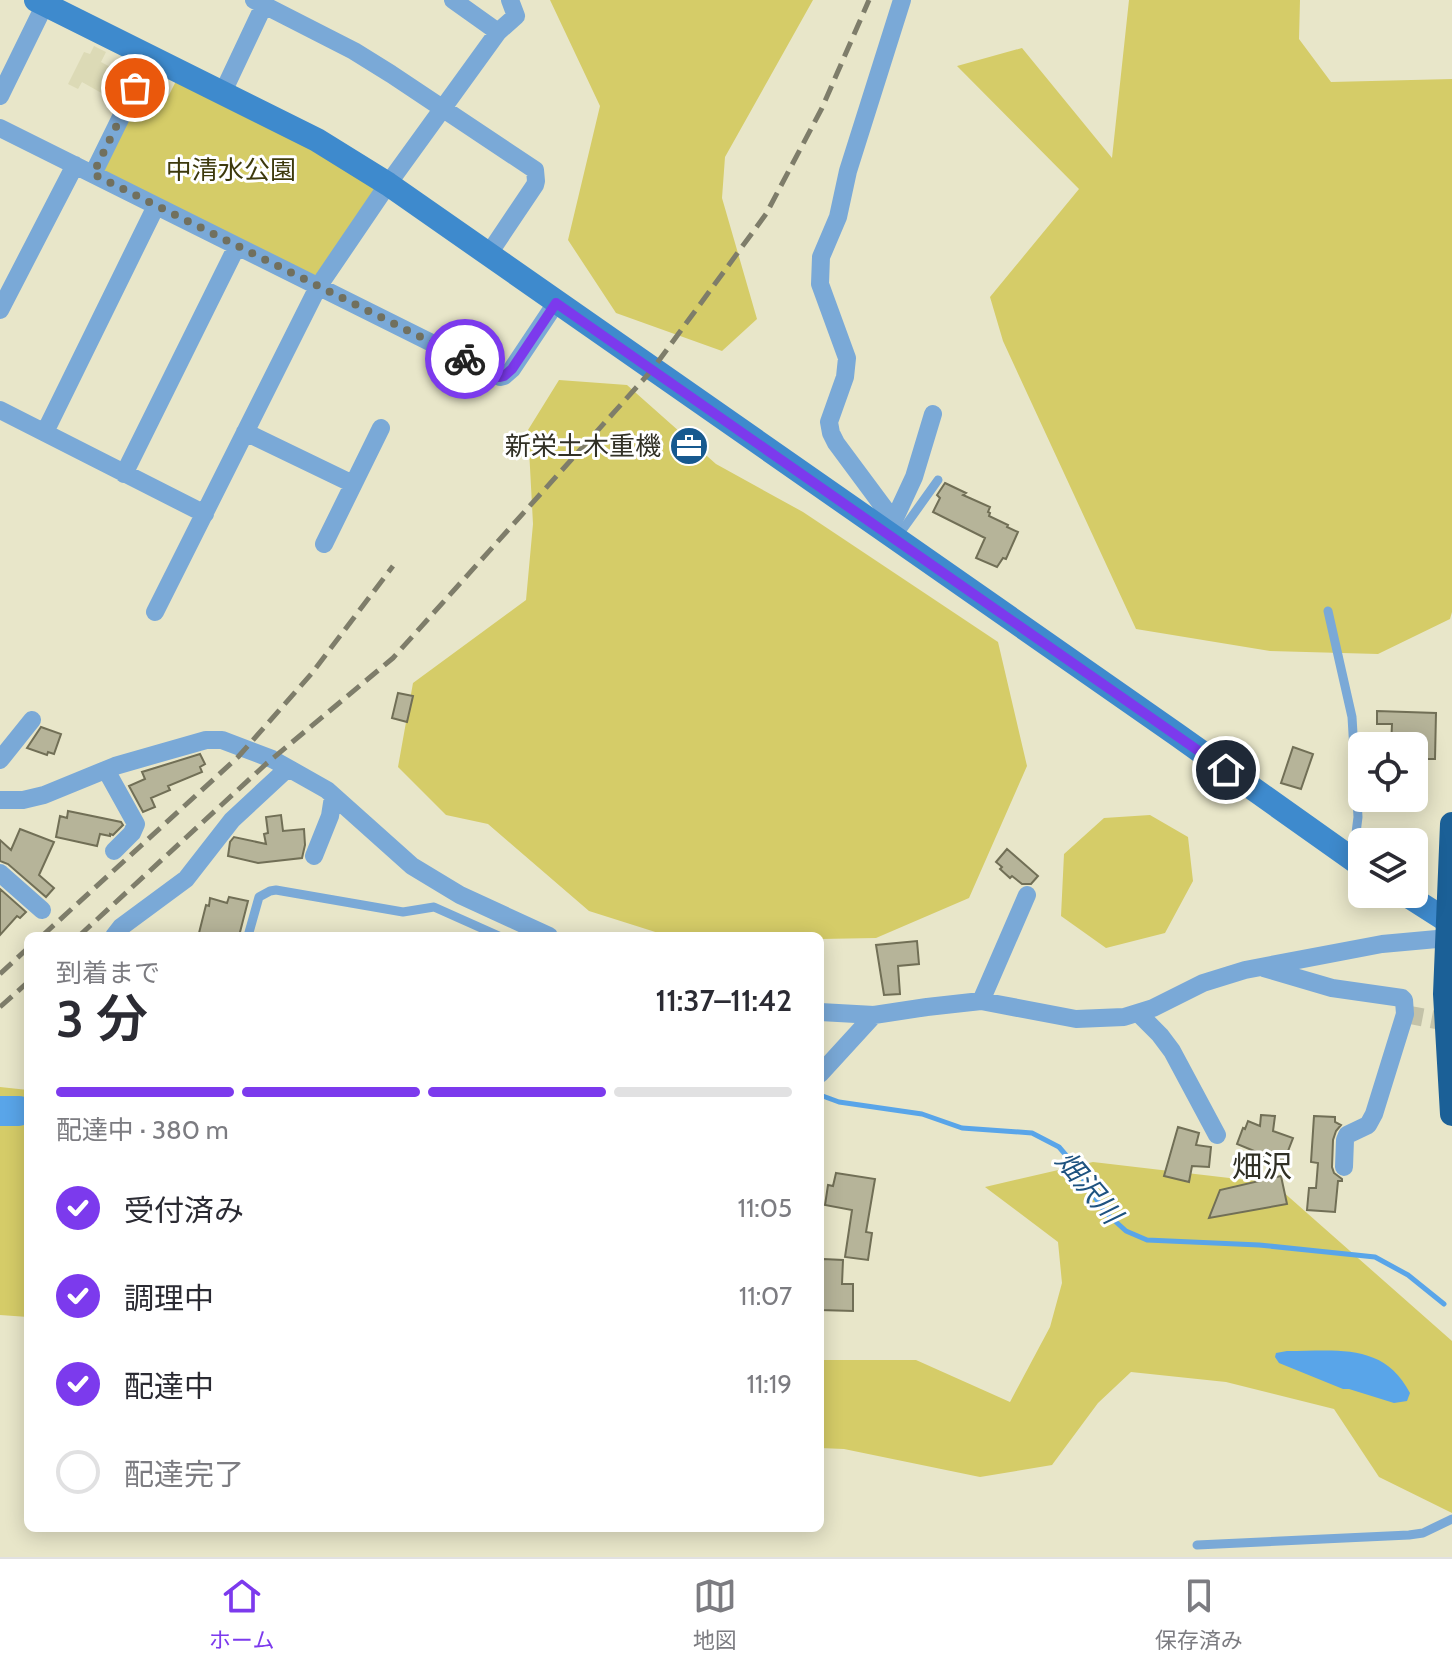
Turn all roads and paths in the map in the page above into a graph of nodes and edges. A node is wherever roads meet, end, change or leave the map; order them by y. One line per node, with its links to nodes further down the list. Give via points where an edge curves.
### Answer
1 (453, 0): 6 (street)
2 (510, 0): 6 (street, via 516,16)
3 (902, 0): 30 (street, via 819,271 847,358 829,422 831,433 885,509)
4 (43, 2): 7 (street); 9 (street)
5 (259, 2): 8 (street); 10 (street, via 354,51)
6 (498, 32): 10 (street)
7 (151, 56): 8 (street); 13 (street)
8 (223, 92): 14 (street)
9 (0, 96)
10 (443, 109): 14 (street); 17 (street, via 535,170 535,185)
11 (0, 128): 12 (street)
12 (75, 165): 13 (street); 20 (street)
13 (93, 174): 15 (street)
14 (388, 184): 17 (street); 18 (street)
15 (156, 206): 16 (street); 24 (street)
16 (237, 246): 18 (street); 26 (street)
17 (488, 255): 19 (street)
18 (318, 287): 19 (street, via 500,377 512,369); 25 (street)
19 (556, 303): 30 (street)
20 (0, 310)
21 (0, 410): 24 (street)
22 (933, 414): 30 (street)
23 (381, 428): 28 (street)
24 (45, 432): 26 (street)
25 (245, 432): 28 (street); 29 (street)
26 (124, 474): 29 (street)
27 (938, 480): 30 (lane)
28 (353, 484): 31 (street)
29 (205, 514): 33 (street)
30 (889, 534): 44 (street)
31 (324, 544)
32 (1328, 611): 41 (lane, via 1352,717)
33 (155, 612)
34 (32, 720): 35 (street)
35 (0, 760)
36 (287, 769): 37 (street, via 245,748 206,740); 38 (street); 50 (street, via 232,820 186,879)
37 (106, 770): 39 (street, via 44,795); 42 (street, via 136,824)
38 (333, 797): 43 (street); 53 (street, via 412,866)
39 (0, 800)
40 (1452, 824): 49 (highway)
41 (1358, 828)
42 (114, 851)
43 (314, 856)
44 (1348, 857)
45 (0, 873): 48 (street)
46 (1027, 895): 55 (street)
47 (1423, 908): 49 (street)
48 (42, 910)
49 (1449, 928): 54 (street); 60 (highway, via 1445,994)
50 (117, 932)
51 (249, 932): 52 (lane, via 259,897 276,890 403,912 434,907)
52 (490, 932)
53 (540, 932)
54 (1261, 967): 57 (street, via 1203,983); 62 (street, via 1332,988 1404,1000 1405,1014 1374,1114 1368,1125 1347,1135)
55 (981, 1001): 57 (street, via 1076,1019); 58 (street)
56 (824, 1012): 58 (street)
57 (1138, 1013): 61 (street, via 1172,1051)
58 (874, 1015): 59 (street)
59 (824, 1070)
60 (1452, 1114)
61 (1217, 1135)
62 (1344, 1167)
63 (1452, 1519): 64 (lane, via 1409,1535)
64 (1197, 1545)

